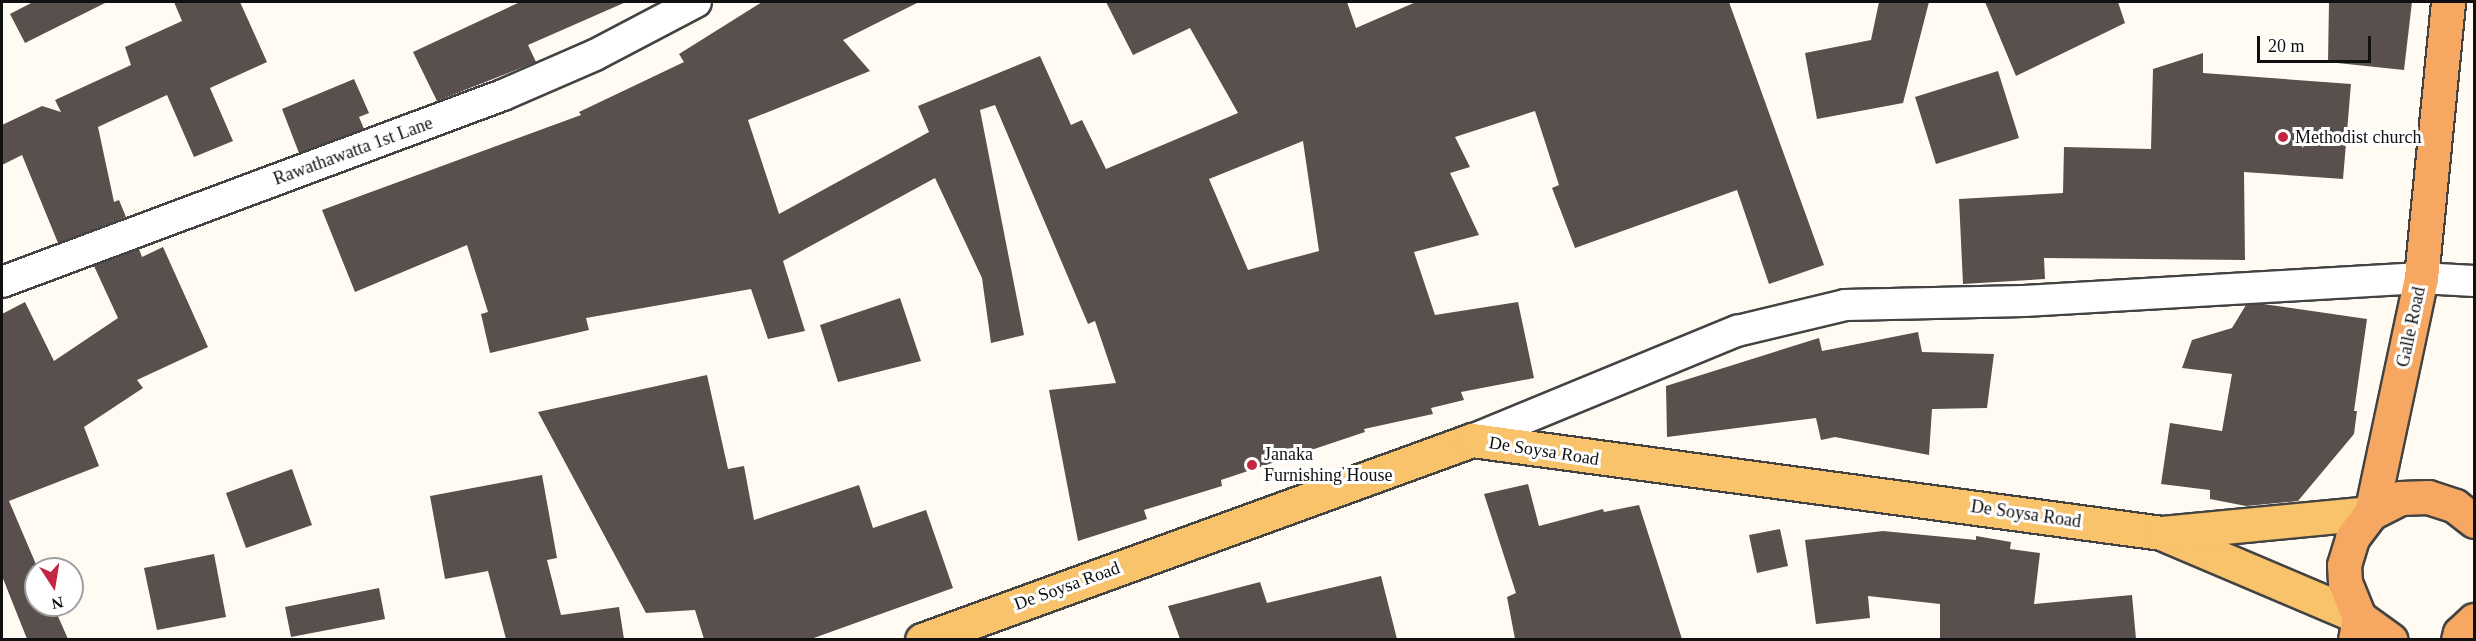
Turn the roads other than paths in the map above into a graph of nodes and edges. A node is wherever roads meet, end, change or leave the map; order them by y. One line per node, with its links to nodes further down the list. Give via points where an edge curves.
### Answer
1 (696, 2): 5 (street, Rawathawatta 1st Lane, via 595,55 503,95)
2 (2448, 2): 3 (highway, Galle Road)
3 (2421, 278): 4 (street); 6 (street, via 2024,301 1845,305 1737,332); 7 (highway, Galle Road)
4 (2475, 280)
5 (2, 282)
6 (1472, 440): 9 (main road, De Soysa Road); 11 (main road, De Soysa Road)
7 (2371, 513): 8 (highway, via 2400,498 2428,497 2455,506); 9 (main road, De Soysa Road); 10 (highway, Galle Road, via 2352,538 2344,565)
8 (2475, 521)
9 (2162, 533): 10 (main road, De Soysa Road)
10 (2357, 628): 12 (highway, De Soysa Road)
11 (922, 639)
12 (2391, 639)

